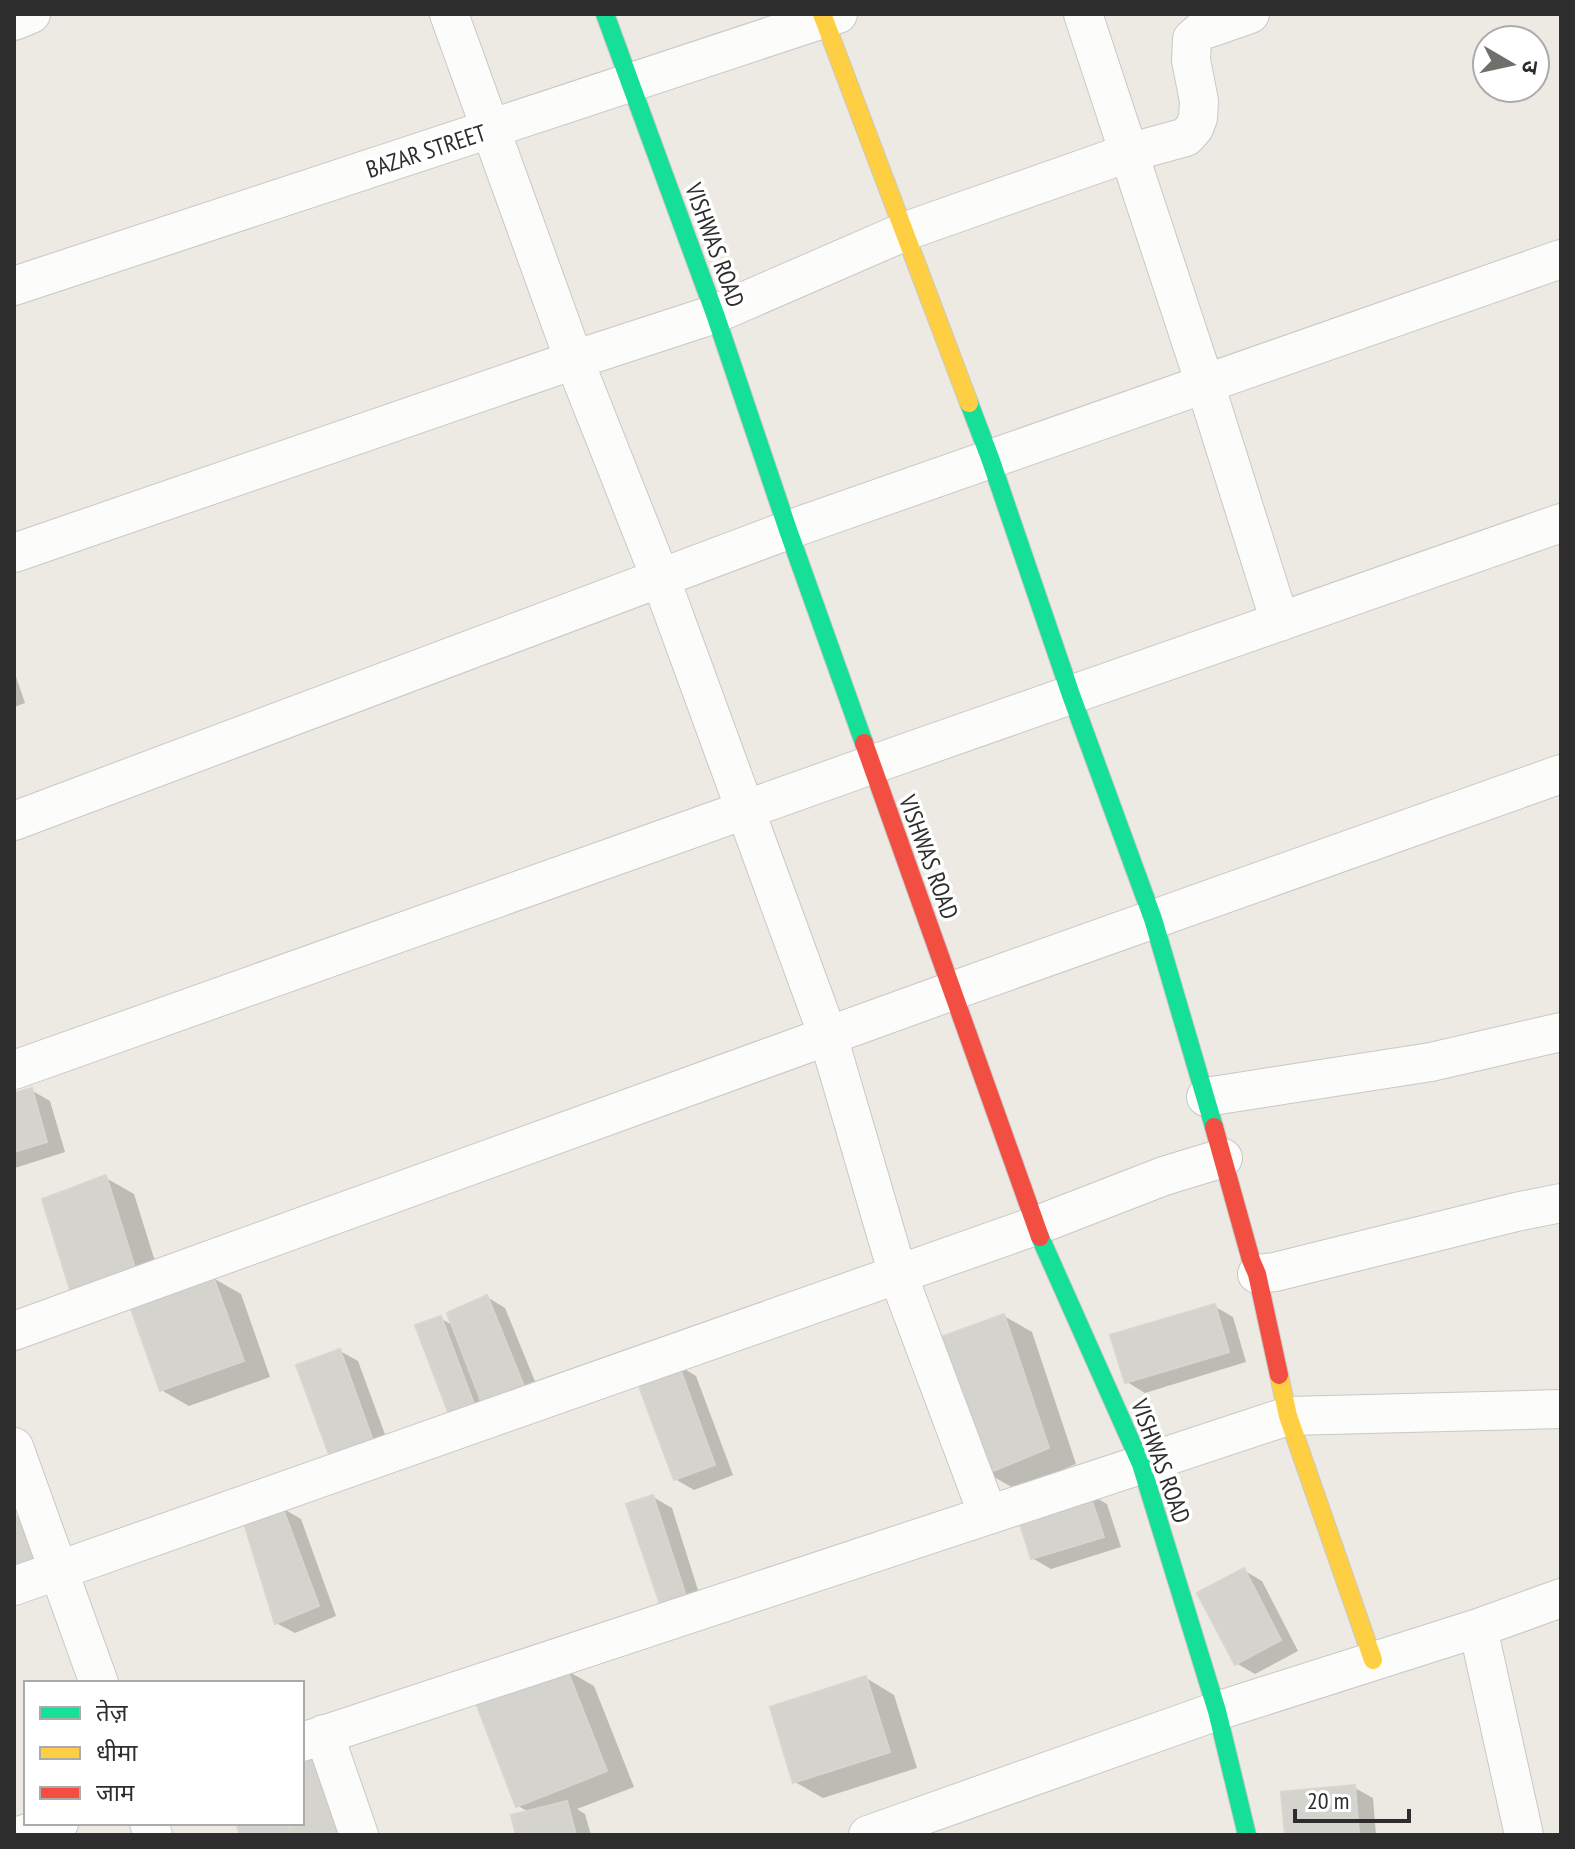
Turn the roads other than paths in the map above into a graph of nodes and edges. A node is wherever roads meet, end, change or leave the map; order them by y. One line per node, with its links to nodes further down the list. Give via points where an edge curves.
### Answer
1 (31, 14): 7 (street)
2 (449, 14): 10 (street)
3 (605, 14): 9 (street, VISHWAS ROAD)
4 (1083, 14): 11 (street)
5 (1250, 14): 8 (street, via 1201,31)
6 (828, 15): 9 (street, BAZAR STREET); 12 (street)
7 (14, 21)
8 (1188, 27): 11 (street, via 1199,101 1194,128 1186,137)
9 (629, 82): 10 (street, BAZAR STREET); 15 (street, VISHWAS ROAD)
10 (490, 130): 14 (street, BAZAR STREET); 16 (street)
11 (1128, 153): 12 (street); 17 (street)
12 (906, 231): 15 (street); 18 (street)
13 (1561, 259): 17 (street)
14 (14, 286)
15 (715, 314): 16 (street); 20 (street, VISHWAS ROAD)
16 (574, 360): 21 (street); 22 (street)
17 (1205, 384): 18 (street); 23 (street)
18 (990, 458): 20 (street); 24 (street)
19 (1561, 523): 23 (street)
20 (788, 530): 22 (street); 25 (street, VISHWAS ROAD)
21 (14, 553)
22 (660, 577): 27 (street); 28 (street)
23 (1280, 622): 24 (street)
24 (1071, 695): 25 (street); 29 (street)
25 (871, 765): 27 (street); 30 (street, VISHWAS ROAD)
26 (1561, 774): 29 (street)
27 (744, 810): 32 (street); 33 (street)
28 (14, 821)
29 (1153, 919): 30 (street); 34 (street)
30 (952, 991): 32 (street); 37 (street, VISHWAS ROAD)
31 (1561, 1032): 34 (street, via 1431,1062)
32 (828, 1036): 39 (street); 40 (street)
33 (14, 1070)
34 (1206, 1097): 35 (street)
35 (1223, 1158): 37 (street); 38 (street)
36 (1561, 1203): 38 (street)
37 (1035, 1226): 39 (street); 44 (street, VISHWAS ROAD)
38 (1257, 1274): 42 (street)
39 (898, 1275): 45 (street); 46 (street)
40 (14, 1331)
41 (1561, 1409): 42 (street)
42 (1288, 1416): 44 (street); 50 (street)
43 (14, 1447): 46 (street)
44 (1141, 1464): 45 (street); 52 (street, VISHWAS ROAD)
45 (988, 1515): 53 (street)
46 (58, 1570): 47 (street); 51 (street)
47 (14, 1586)
48 (1561, 1598): 49 (street)
49 (1478, 1628): 50 (street); 59 (street)
50 (1373, 1660): 52 (street)
51 (98, 1681)
52 (1217, 1711): 57 (street); 58 (street, VISHWAS ROAD)
53 (313, 1738): 56 (street)
54 (53, 1825): 55 (street)
55 (21, 1835)
56 (359, 1835)
57 (868, 1835)
58 (1247, 1835)
59 (1524, 1835)

